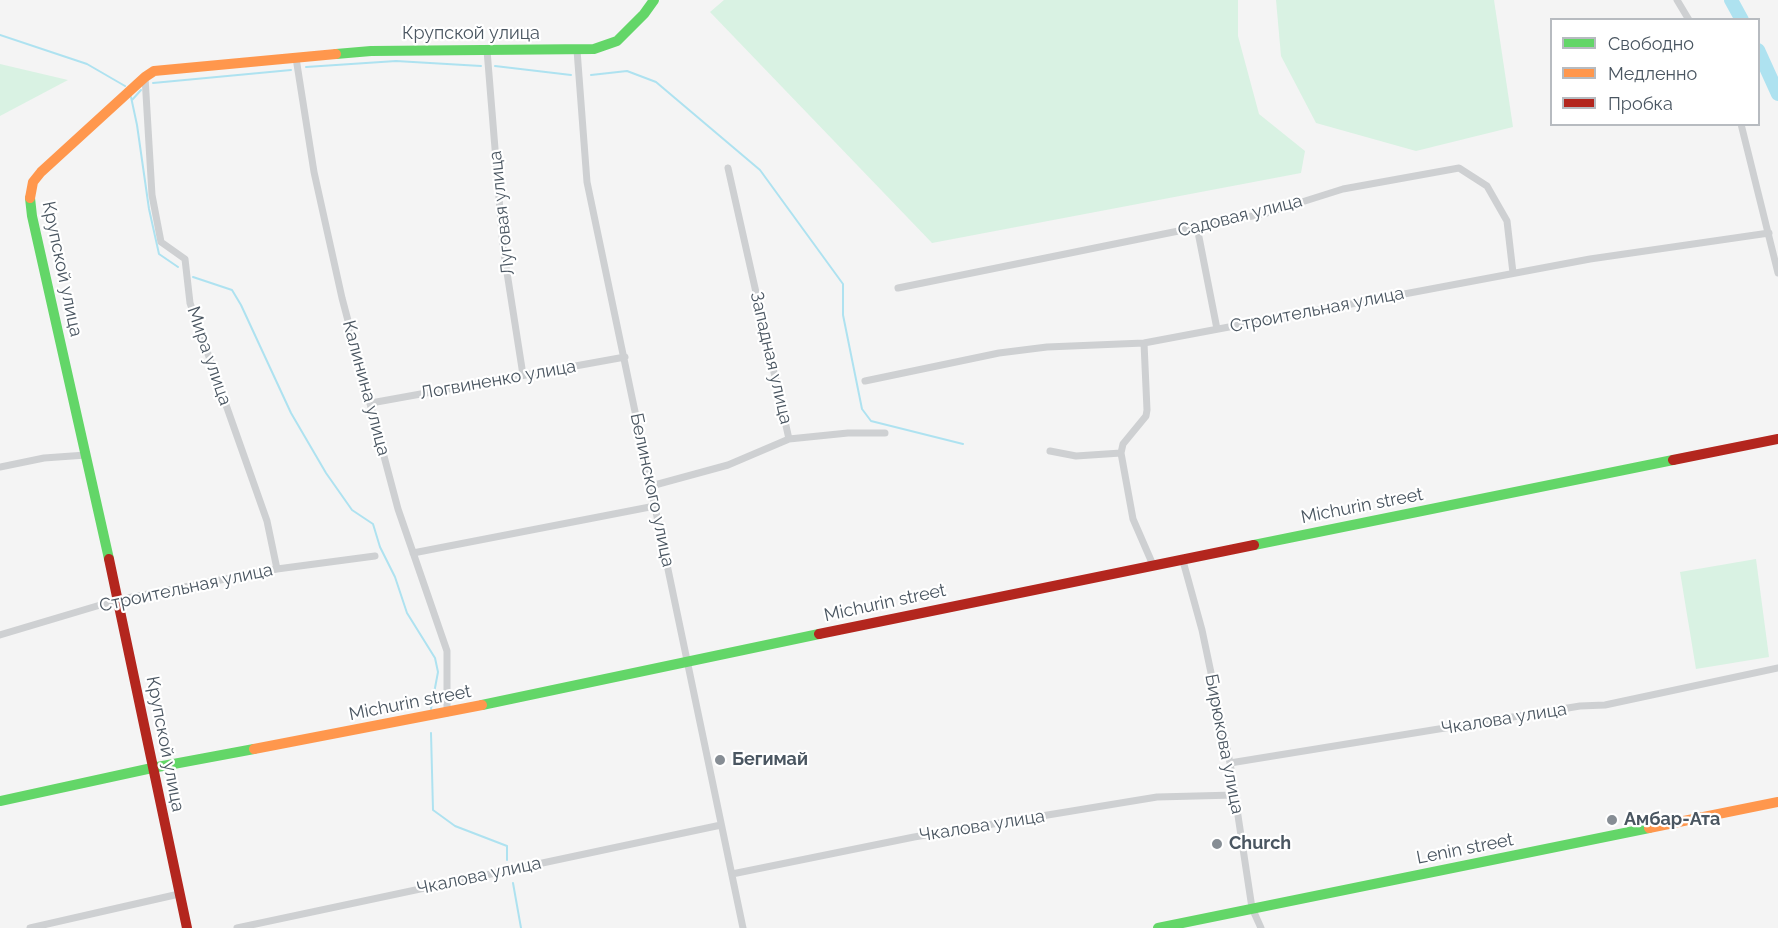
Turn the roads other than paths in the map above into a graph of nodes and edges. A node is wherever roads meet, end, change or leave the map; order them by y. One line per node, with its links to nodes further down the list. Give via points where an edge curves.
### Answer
1 (654, 0): 5 (street, Крупской улица, via 617,41)
2 (1677, 0): 3 (street)
3 (1688, 18)
4 (487, 50): 5 (street, Крупской улица); 6 (street, Крупской улица, via 371,51); 18 (street, Луговая улица, via 503,247)
5 (577, 50): 17 (street, Белинского улица, via 587,182)
6 (296, 58): 7 (street, Крупской улица, via 170,68); 20 (street, Калинина улица, via 314,172 342,298)
7 (145, 76): 26 (street, Крупской улица, via 40,172 30,194); 34 (street, Мира улица, via 152,195 161,242 185,259 190,303 267,521)
8 (1742, 126): 11 (street)
9 (728, 168): 22 (street, Западная улица)
10 (1197, 227): 12 (street, Садовая улица, via 1267,213 1343,189 1459,168 1487,186 1507,221); 14 (street, Садовая улица); 15 (street)
11 (1769, 233): 12 (street, Строительная улица); 13 (street)
12 (1513, 273): 15 (street, Строительная улица)
13 (1778, 273)
14 (898, 288)
15 (1217, 329): 16 (street, Строительная улица)
16 (1144, 343): 19 (street, Строительная улица, via 999,353); 25 (street, via 1146,416 1123,444)
17 (625, 357): 18 (street, Логвиненко улица); 28 (street, Белинского улица)
18 (523, 375): 20 (street, Логвиненко улица)
19 (864, 381)
20 (371, 403): 30 (street, Калинина улица)
21 (885, 433): 22 (street)
22 (789, 439): 28 (street, Западная улица, via 728,465)
23 (1778, 439): 32 (street, Michurin street)
24 (1050, 451): 25 (street, via 1076,456)
25 (1121, 453): 33 (street, via 1133,519)
26 (86, 455): 27 (street); 35 (street, Крупской улица)
27 (0, 466)
28 (651, 486): 29 (street, Белинского улица)
29 (656, 506): 30 (street); 37 (street, Белинского улица)
30 (413, 553): 39 (street, Калинина улица, via 447,651)
31 (375, 556): 34 (street, Строительная улица)
32 (1183, 561): 33 (street, Michurin street); 40 (street, Бирюкова улица)
33 (1153, 565): 37 (street, Michurin street)
34 (277, 569): 35 (street, Строительная улица)
35 (117, 600): 36 (street, Строительная улица); 41 (street, Крупской улица)
36 (0, 635)
37 (688, 660): 39 (street, Michurin street); 45 (street, Белинского улица)
38 (1778, 668): 40 (street, Чкалова улица, via 1605,705)
39 (447, 713): 41 (street, Michurin street)
40 (1230, 763): 42 (street, Бирюкова улица)
41 (152, 768): 43 (street, Michurin street); 47 (street, Крупской улица)
42 (1234, 795): 46 (street, Чкалова улица, via 1145,799 914,837); 48 (street, Бирюкова улица)
43 (0, 801)
44 (1778, 802): 48 (street, Lenin street)
45 (722, 825): 46 (street, Белинского улица); 51 (street, Чкалова улица)
46 (732, 874): 52 (street, Белинского улица)
47 (179, 894): 49 (street); 50 (street, Крупской улица)
48 (1252, 908): 53 (street, Lenin street); 54 (street, Бирюкова улица)
49 (30, 928)
50 (187, 928)
51 (237, 928)
52 (743, 928)
53 (1158, 928)
54 (1261, 928)

